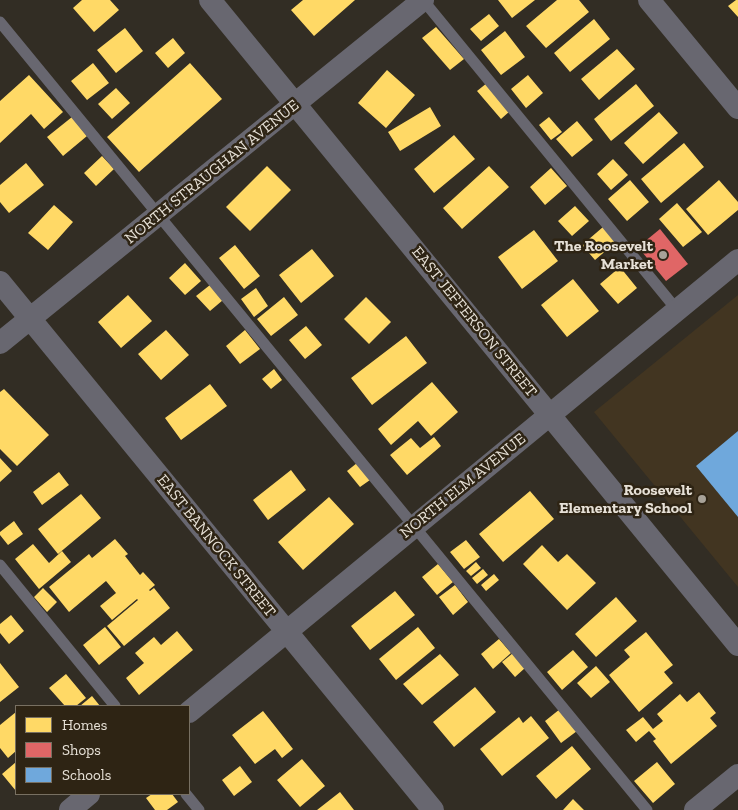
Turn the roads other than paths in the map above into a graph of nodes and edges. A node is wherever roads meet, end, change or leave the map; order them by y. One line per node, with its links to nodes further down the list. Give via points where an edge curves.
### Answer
1 (210, 0): 5 (street, EAST JEFFERSON STREET)
2 (423, 0): 5 (street, NORTH STRAUGHAN AVENUE); 10 (lane)
3 (649, 0): 6 (street)
4 (0, 22): 7 (lane)
5 (296, 104): 7 (street, NORTH STRAUGHAN AVENUE); 13 (street, EAST JEFFERSON STREET)
6 (738, 108)
7 (159, 215): 11 (street, NORTH STRAUGHAN AVENUE); 14 (lane)
8 (738, 260): 10 (street, NORTH ELM AVENUE)
9 (0, 282): 11 (street, EAST BANNOCK STREET)
10 (677, 310): 13 (street, NORTH ELM AVENUE)
11 (30, 319): 12 (street, NORTH STRAUGHAN AVENUE); 16 (street, EAST BANNOCK STREET)
12 (0, 343)
13 (550, 415): 14 (street, NORTH ELM AVENUE); 17 (street, EAST JEFFERSON STREET)
14 (414, 527): 16 (street, NORTH ELM AVENUE); 26 (lane)
15 (0, 565): 18 (lane)
16 (286, 632): 19 (street, NORTH ELM AVENUE); 25 (street, EAST BANNOCK STREET)
17 (738, 645)
18 (114, 705)
19 (190, 711)
20 (738, 775): 27 (street)
21 (88, 795): 23 (street)
22 (187, 795): 24 (lane)
23 (70, 810)
24 (199, 810)
25 (433, 810)
26 (646, 810)
27 (695, 810)

